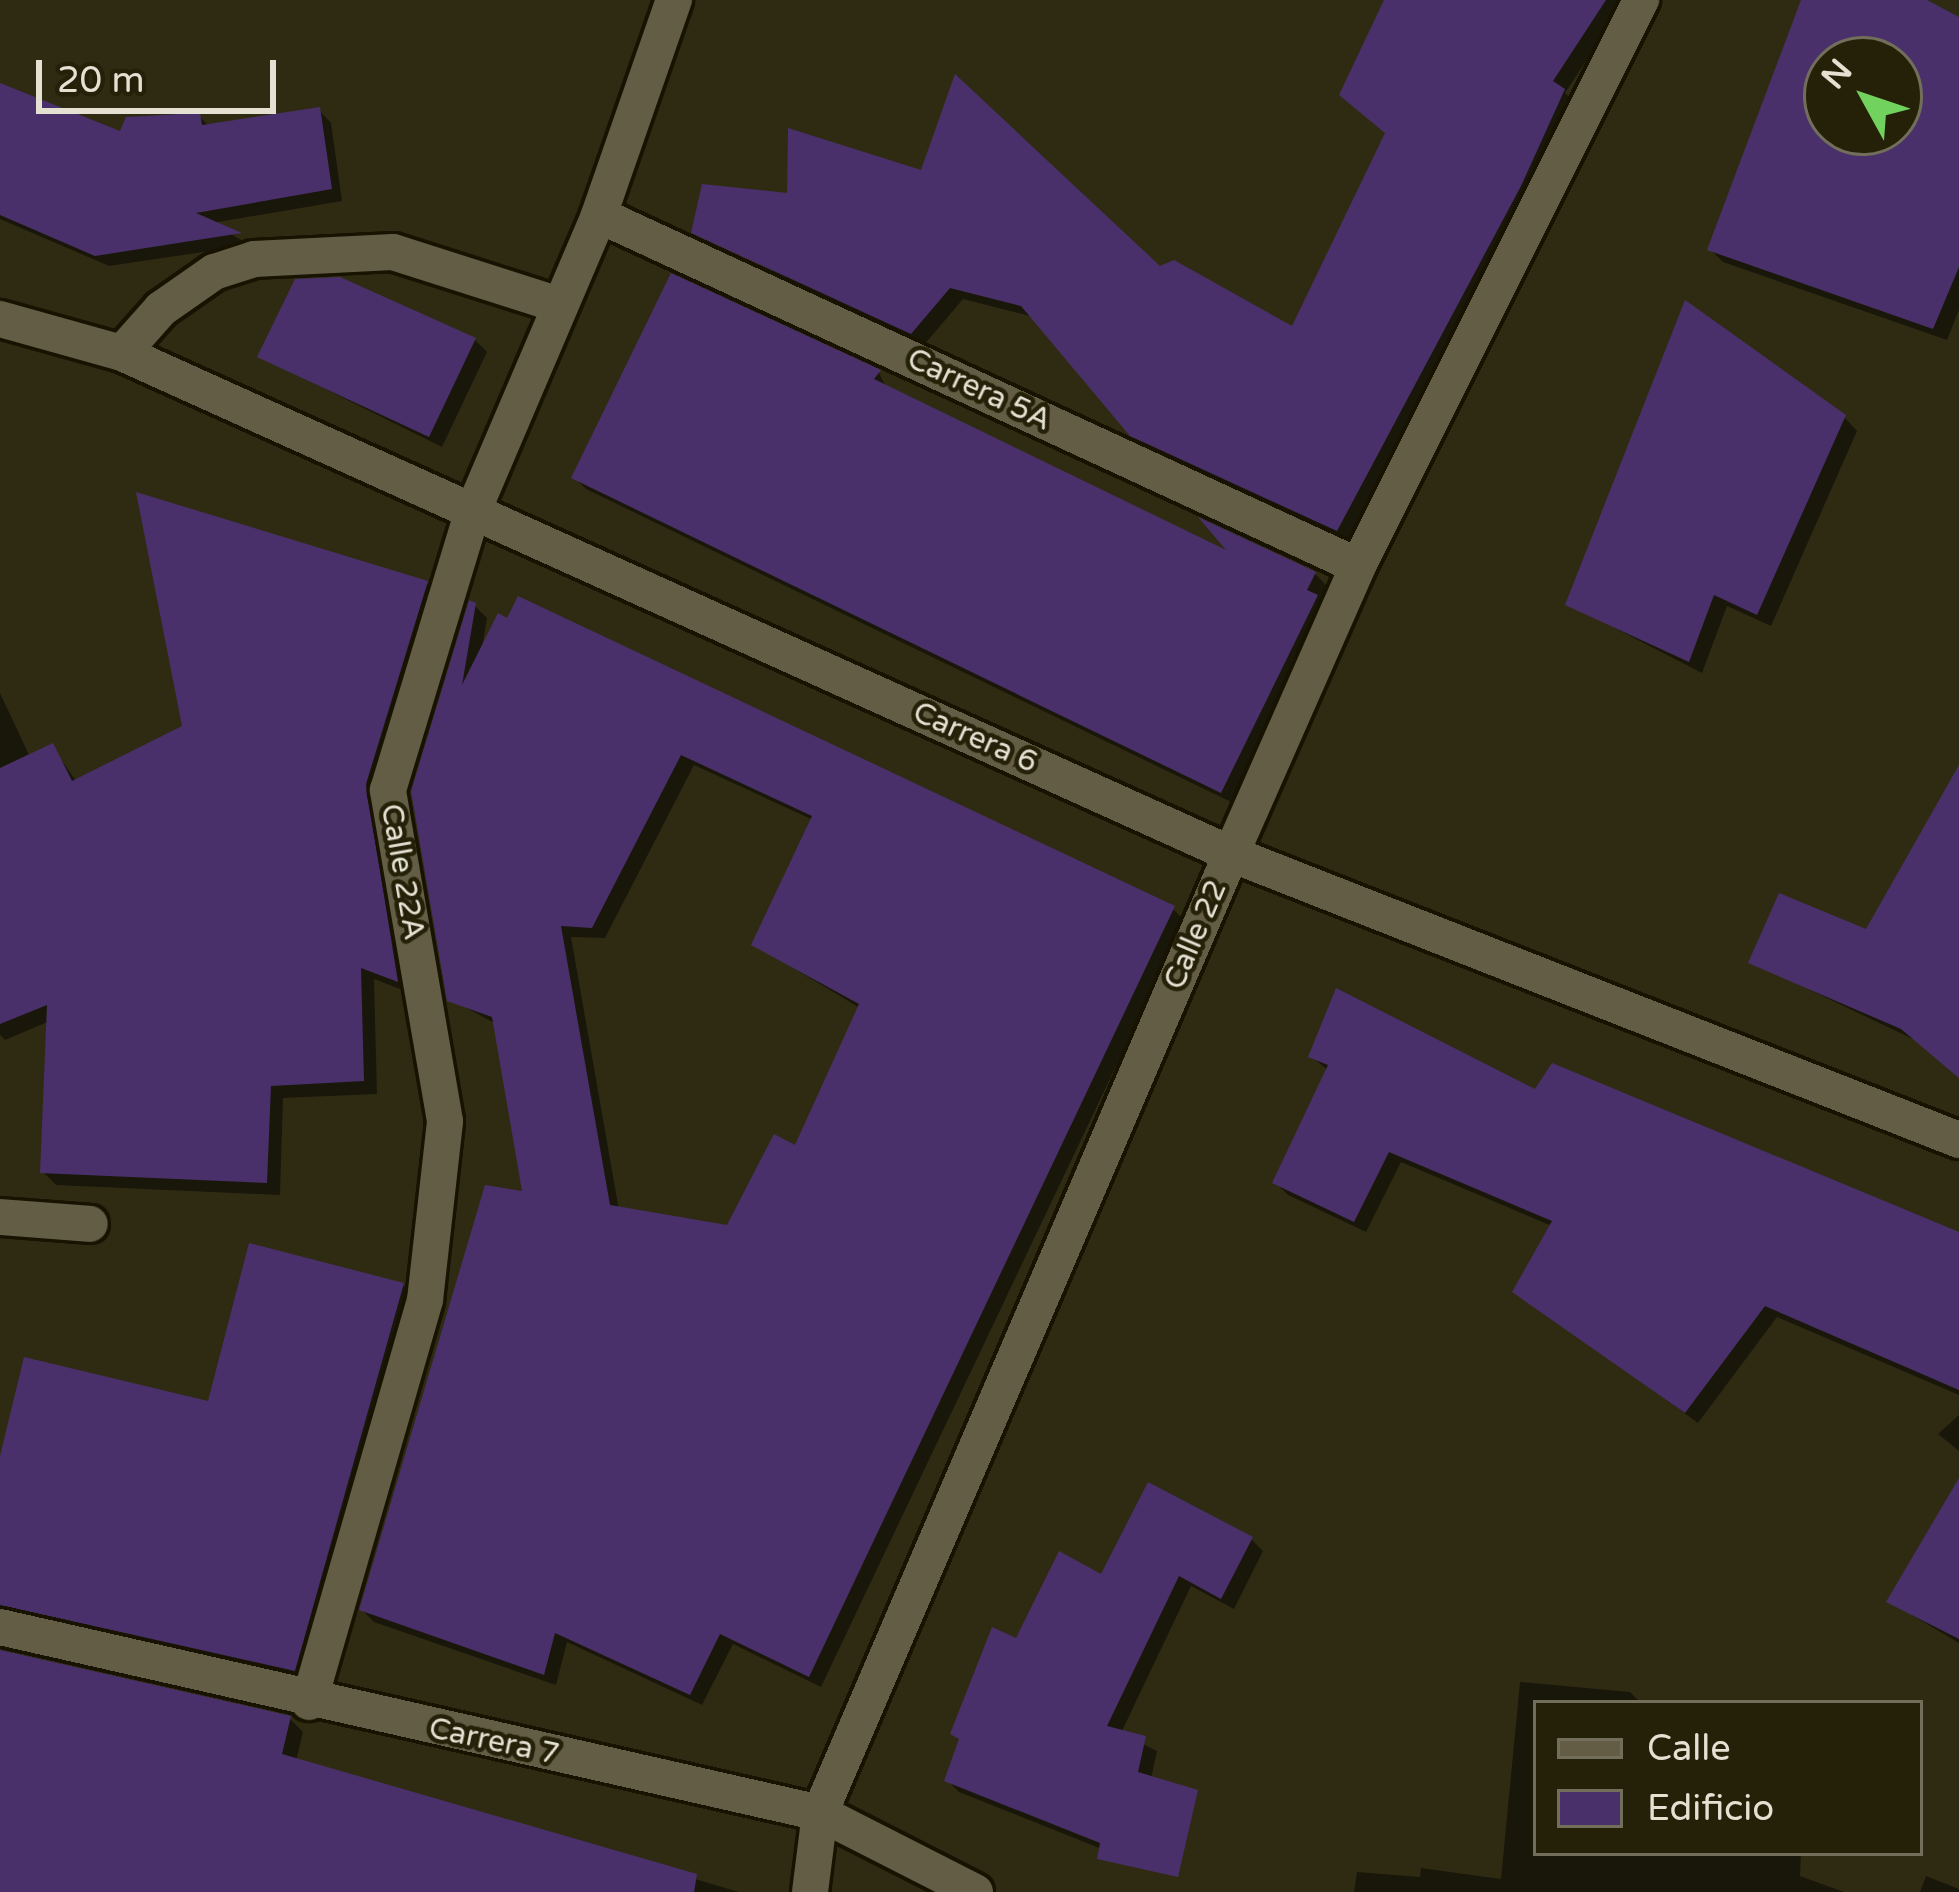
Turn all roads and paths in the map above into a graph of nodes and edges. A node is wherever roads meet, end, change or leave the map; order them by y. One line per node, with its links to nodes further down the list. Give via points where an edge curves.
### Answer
1 (674, 0): 3 (street, Calle 22A)
2 (1641, 0): 8 (street, Calle 22)
3 (599, 215): 4 (street, Calle 22A); 8 (street, Carrera 5A)
4 (560, 305): 6 (street, via 392,252 254,260 214,272 160,309); 7 (street, Calle 22A)
5 (0, 319): 6 (street, Carrera 6)
6 (122, 353): 7 (street, Carrera 6)
7 (473, 511): 9 (street, Carrera 6); 14 (street, Calle 22A, via 388,790 445,1121 424,1300)
8 (1358, 566): 9 (street, Calle 22)
9 (1231, 854): 10 (street, Carrera 6); 15 (street, Calle 22)
10 (1959, 1140)
11 (0, 1217): 12 (street)
12 (90, 1224)
13 (0, 1627): 14 (street, Carrera 7)
14 (309, 1702): 15 (street, Carrera 7)
15 (820, 1813): 16 (street, Calle 22); 17 (street, Carrera 7)
16 (810, 1892)
17 (975, 1892)

